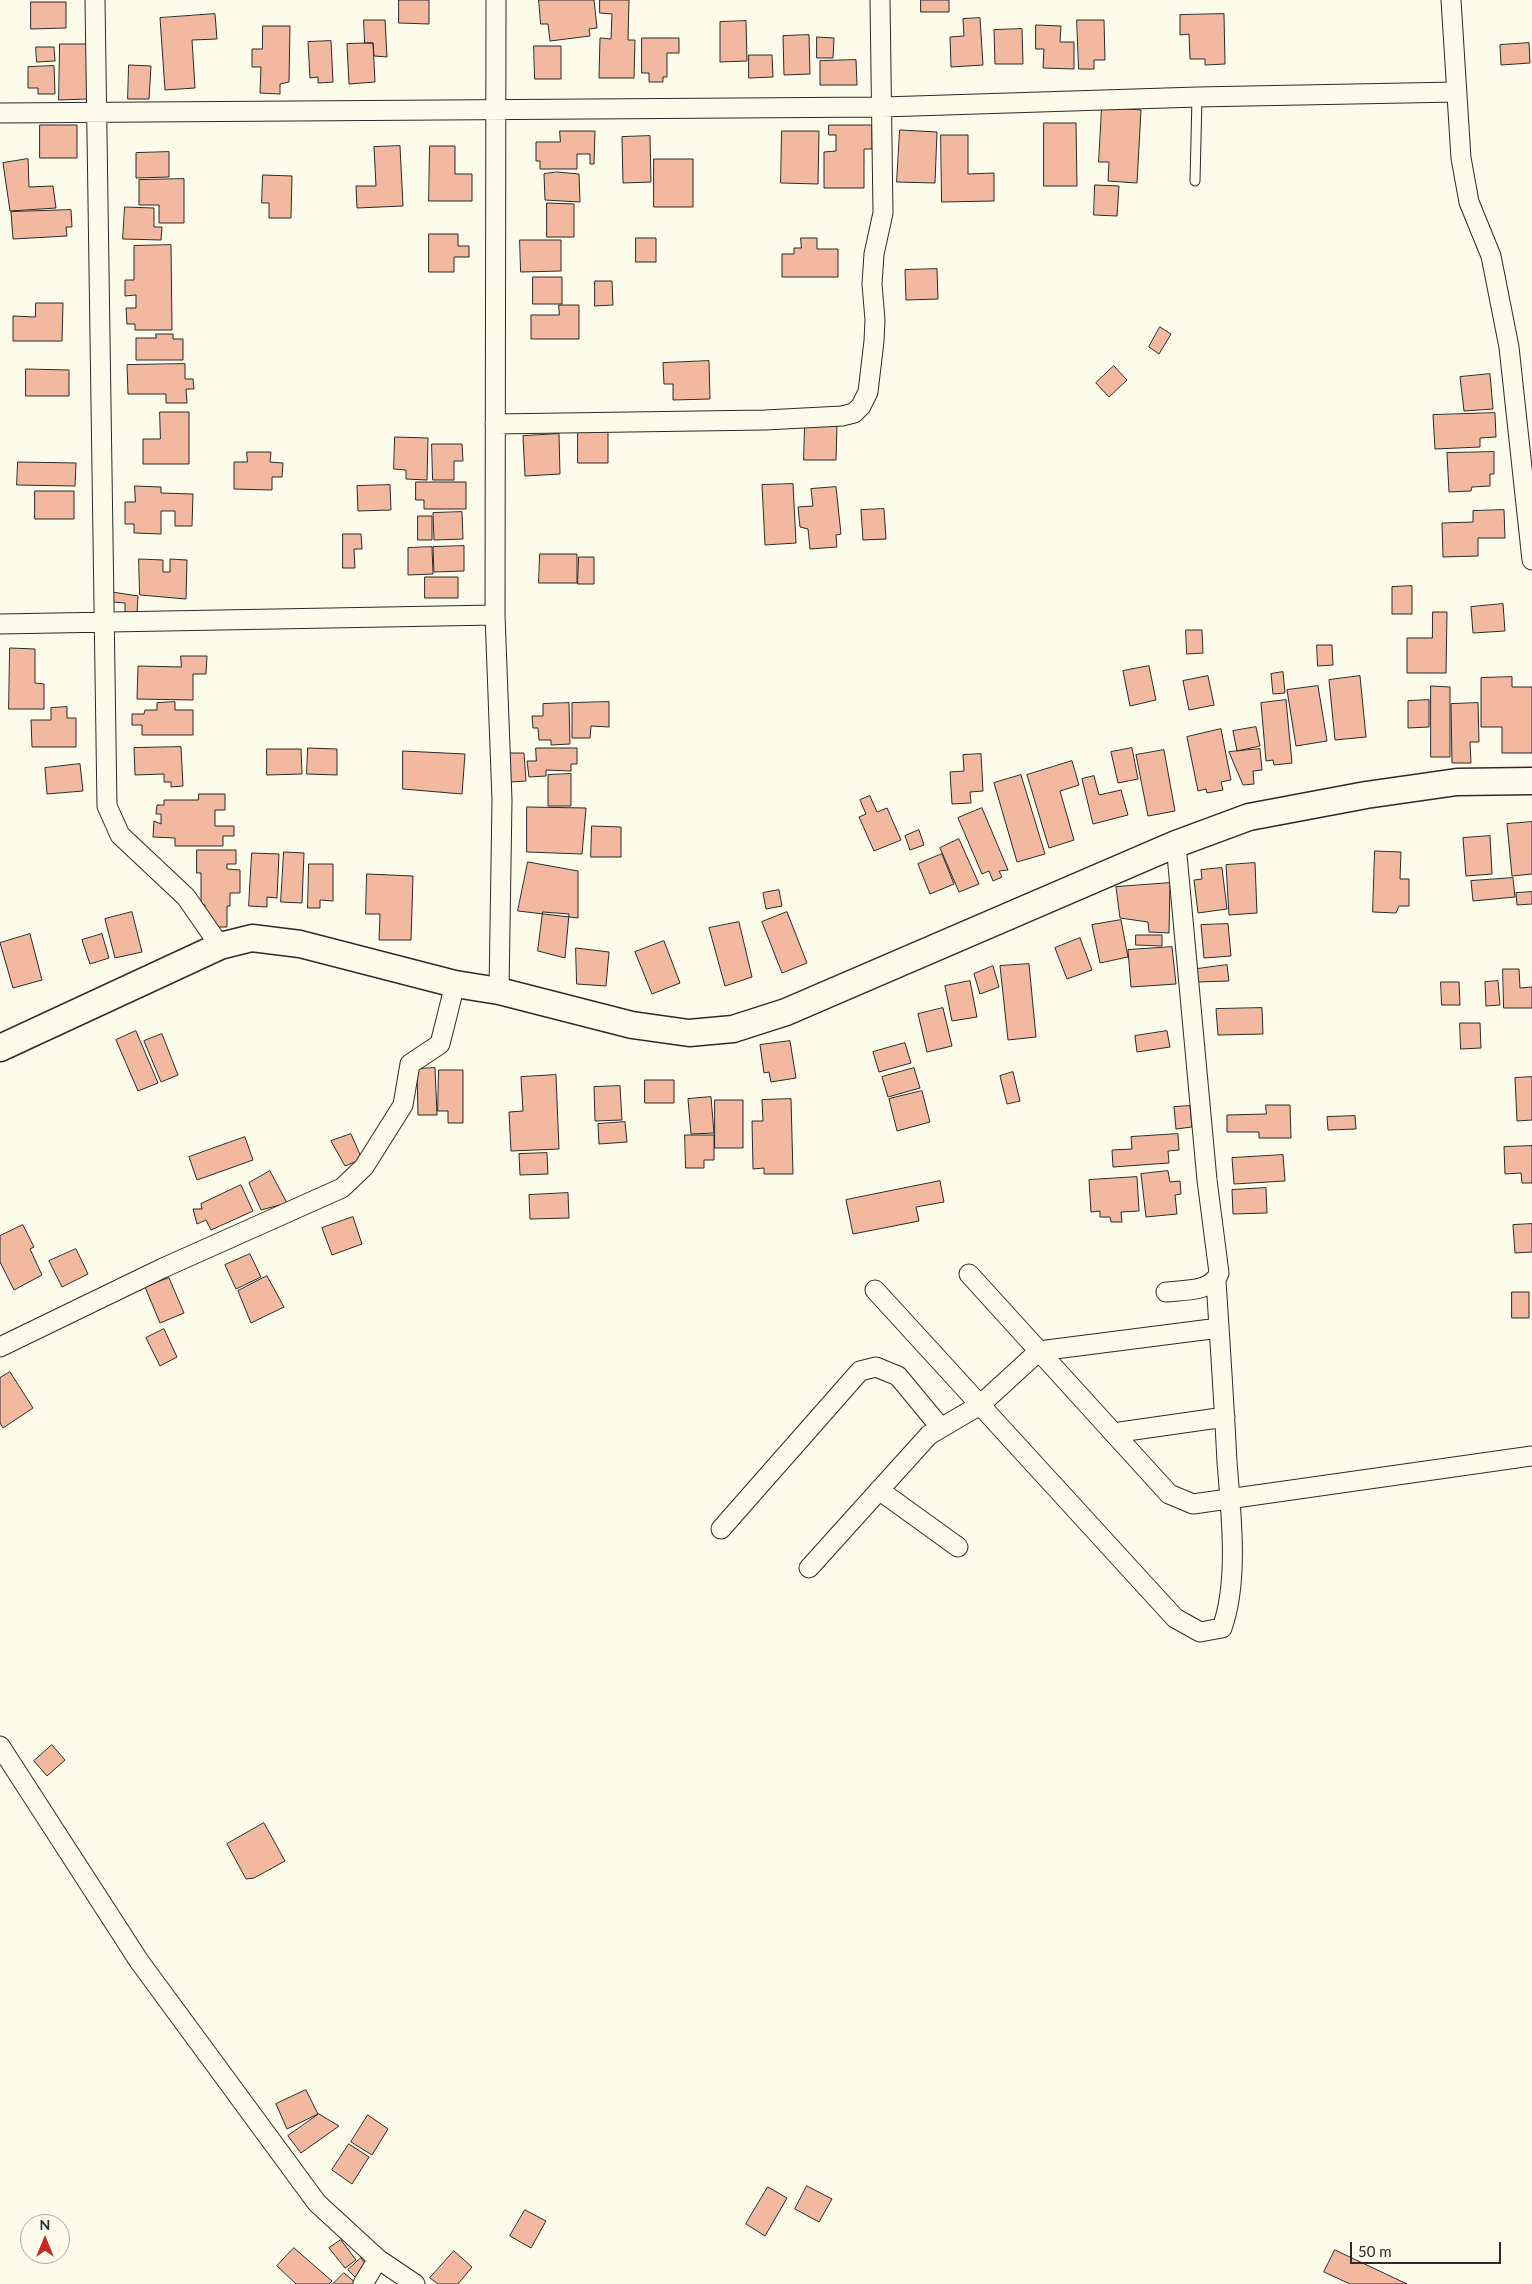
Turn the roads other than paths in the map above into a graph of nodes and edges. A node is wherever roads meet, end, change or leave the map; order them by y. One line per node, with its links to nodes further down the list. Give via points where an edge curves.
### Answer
1 (95, 0): 9 (street)
2 (496, 0): 8 (street)
3 (880, 0): 7 (street)
4 (1451, 0): 5 (street)
5 (1457, 92): 6 (street); 13 (street, via 1461,158 1469,202 1491,256)
6 (1197, 96): 7 (street); 11 (lane)
7 (883, 107): 8 (street); 12 (street, via 883,213 874,254 872,284 874,341 868,392 854,413 765,420)
8 (497, 109): 9 (street); 12 (street)
9 (97, 112): 10 (street); 16 (street)
10 (0, 113)
11 (1195, 181)
12 (495, 424): 15 (street)
13 (1527, 447): 14 (street)
14 (1532, 560)
15 (495, 615): 16 (street); 22 (street, via 502,800)
16 (104, 622): 17 (street); 20 (street, via 107,806 112,822 120,835 186,897)
17 (0, 624)
18 (1532, 781): 19 (street, via 1457,782 1366,795 1250,817)
19 (1176, 844): 22 (street, via 786,1012 733,1029 689,1033 632,1025); 25 (street, via 1206,1171 1219,1273)
20 (220, 946): 21 (street, via 252,938 300,944); 23 (street)
21 (455, 984): 22 (street); 29 (street, via 440,1044 410,1064 402,1105 364,1167 342,1188 163,1268)
22 (499, 990)
23 (0, 1048)
24 (969, 1274): 30 (street)
25 (1216, 1281): 27 (street, via 1209,1286); 28 (street)
26 (875, 1290): 31 (street)
27 (1166, 1292)
28 (1219, 1328): 30 (street); 32 (street)
29 (0, 1347)
30 (1039, 1351): 31 (street); 34 (street)
31 (980, 1405): 33 (street); 37 (street, via 1176,1618 1200,1632 1222,1628 1230,1607)
32 (1225, 1417): 34 (street); 37 (street)
33 (941, 1428): 36 (street, via 929,1434); 38 (street, via 898,1376 876,1367 860,1371)
34 (1113, 1432): 37 (street, via 1169,1494 1193,1504)
35 (1532, 1456): 37 (street)
36 (879, 1490): 39 (street); 40 (street)
37 (1230, 1498)
38 (721, 1530)
39 (958, 1547)
40 (809, 1568)
41 (0, 1746): 42 (street, via 139,1961 223,2077 317,2203)
42 (378, 2259): 43 (street); 44 (street)
43 (363, 2284)
44 (414, 2284)

